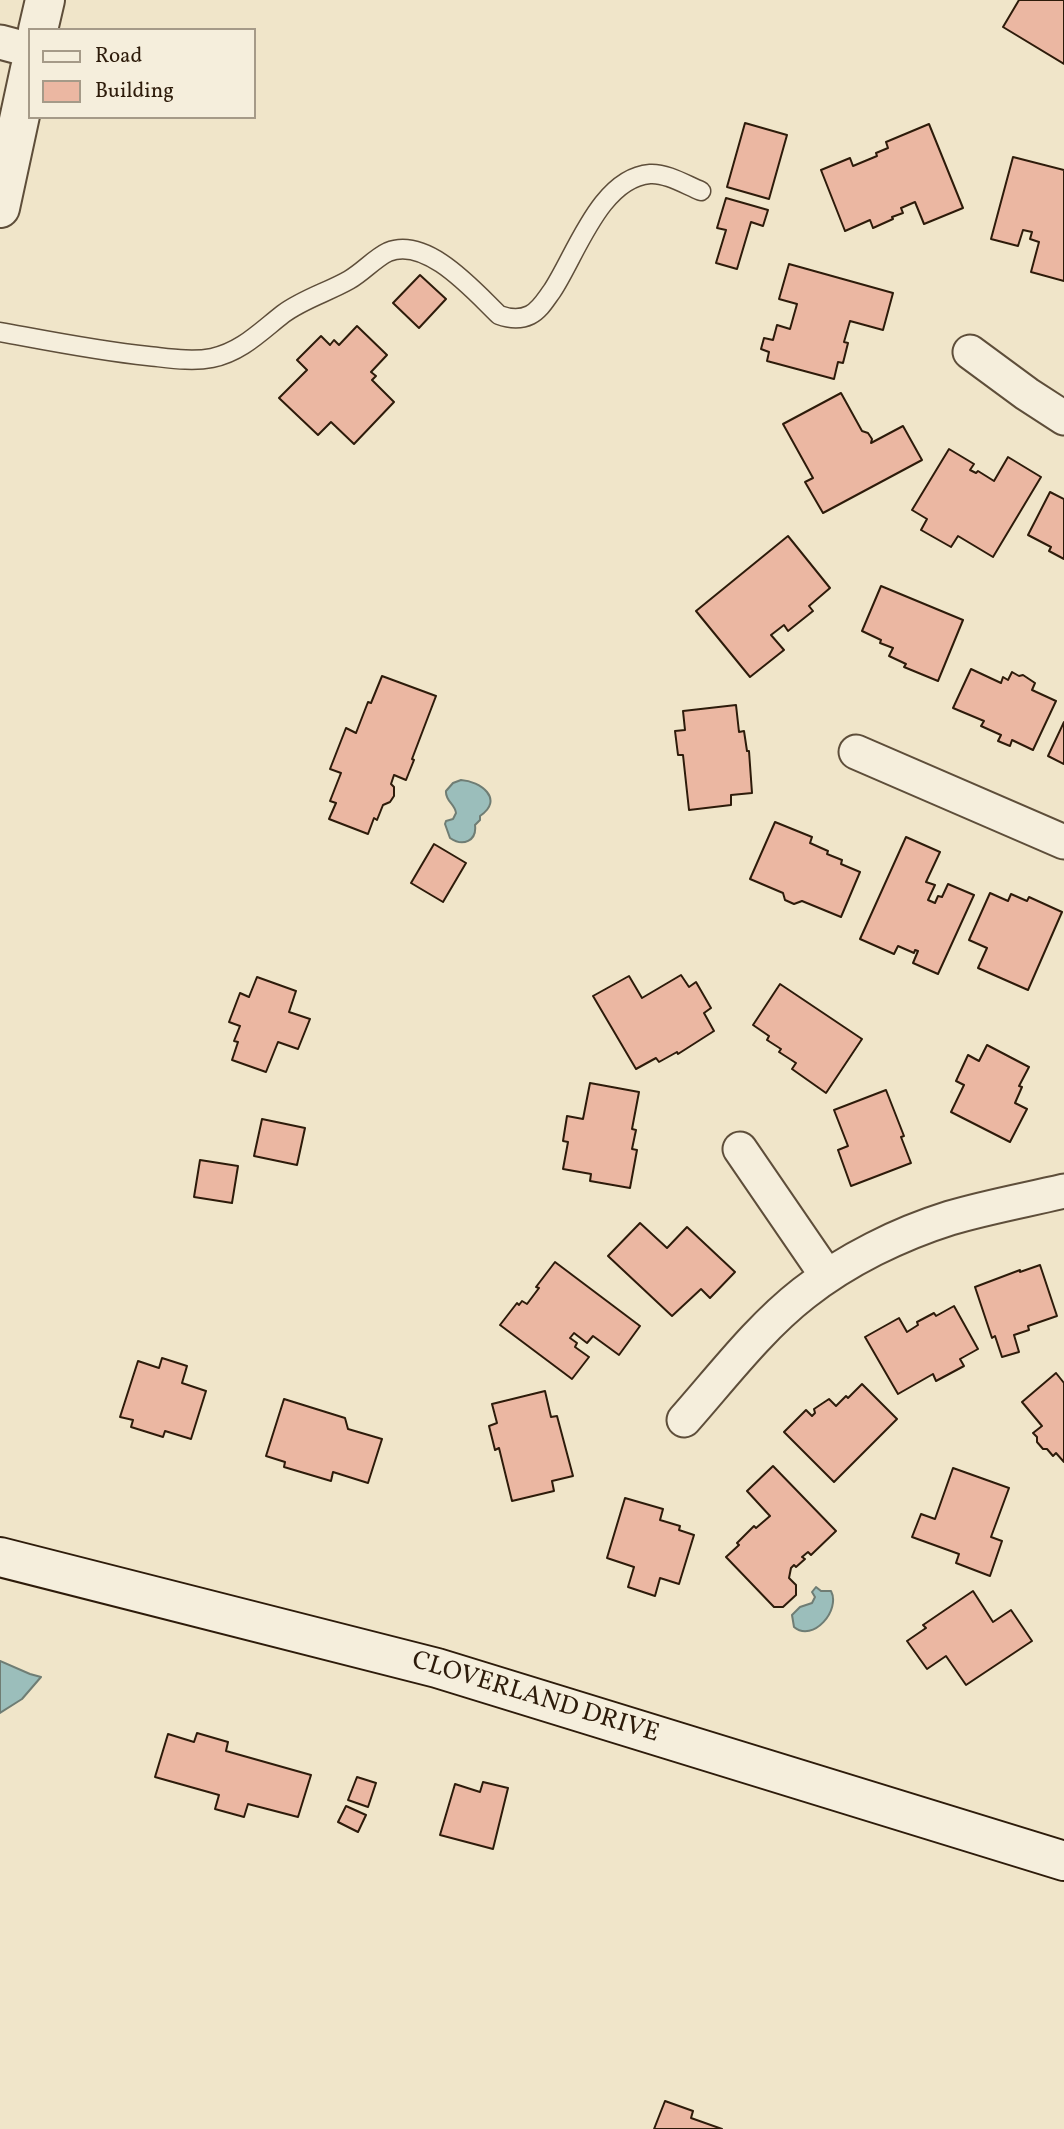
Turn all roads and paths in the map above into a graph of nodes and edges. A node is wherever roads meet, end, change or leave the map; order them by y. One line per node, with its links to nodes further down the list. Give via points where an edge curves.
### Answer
1 (45, 0): 2 (main road)
2 (38, 28)
3 (0, 41): 4 (street)
4 (28, 49)
5 (28, 78): 7 (main road)
6 (701, 191): 8 (lane, via 652,174 623,185 597,212 539,308 521,318 499,315 439,260 397,250 386,253 362,273 295,305 233,352 209,359 119,353)
7 (0, 208)
8 (0, 332)
9 (970, 352): 10 (street)
10 (1064, 418)
11 (856, 752): 12 (street)
12 (1064, 842)
13 (740, 1149): 15 (street)
14 (1064, 1191): 15 (street, via 948,1219 876,1249)
15 (827, 1276): 16 (street, via 777,1316)
16 (684, 1420)
17 (0, 1557): 18 (main road, CLOVERLAND DRIVE, via 448,1672)
18 (1064, 1861)

